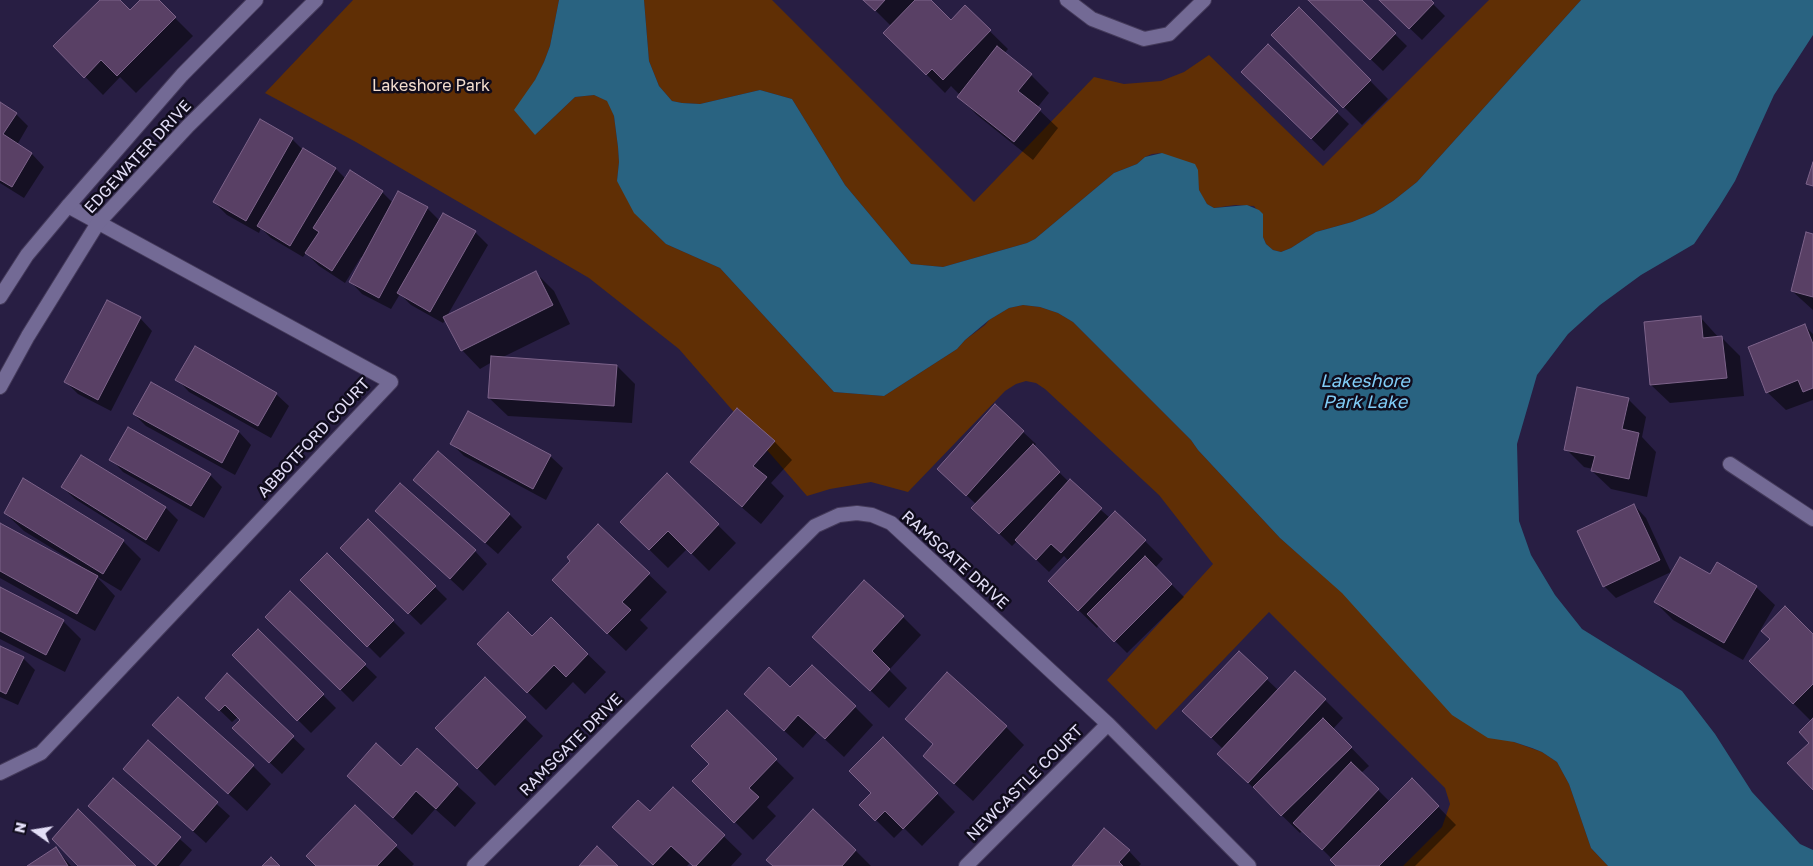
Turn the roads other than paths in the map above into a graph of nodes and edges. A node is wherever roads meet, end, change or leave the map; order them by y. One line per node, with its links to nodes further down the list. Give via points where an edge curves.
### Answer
1 (256, 0): 5 (street, EDGEWATER DRIVE, via 182,75)
2 (316, 0): 6 (street, EDGEWATER DRIVE, via 188,126)
3 (1067, 0): 4 (street, via 1092,19 1144,39 1169,34)
4 (1204, 0)
5 (68, 206): 6 (street, ABBOTFORD COURT); 7 (street, EDGEWATER DRIVE, via 27,255)
6 (98, 223): 8 (street, EDGEWATER DRIVE); 12 (street, ABBOTFORD COURT, via 391,382 41,753)
7 (0, 297)
8 (0, 387)
9 (1730, 464): 10 (street)
10 (1813, 519)
11 (1108, 724): 13 (street, RAMSGATE DRIVE, via 891,523 872,515 840,515 815,526); 14 (street, NEWCASTLE COURT); 15 (street, RAMSGATE DRIVE)
12 (0, 773)
13 (474, 866)
14 (966, 866)
15 (1249, 866)

